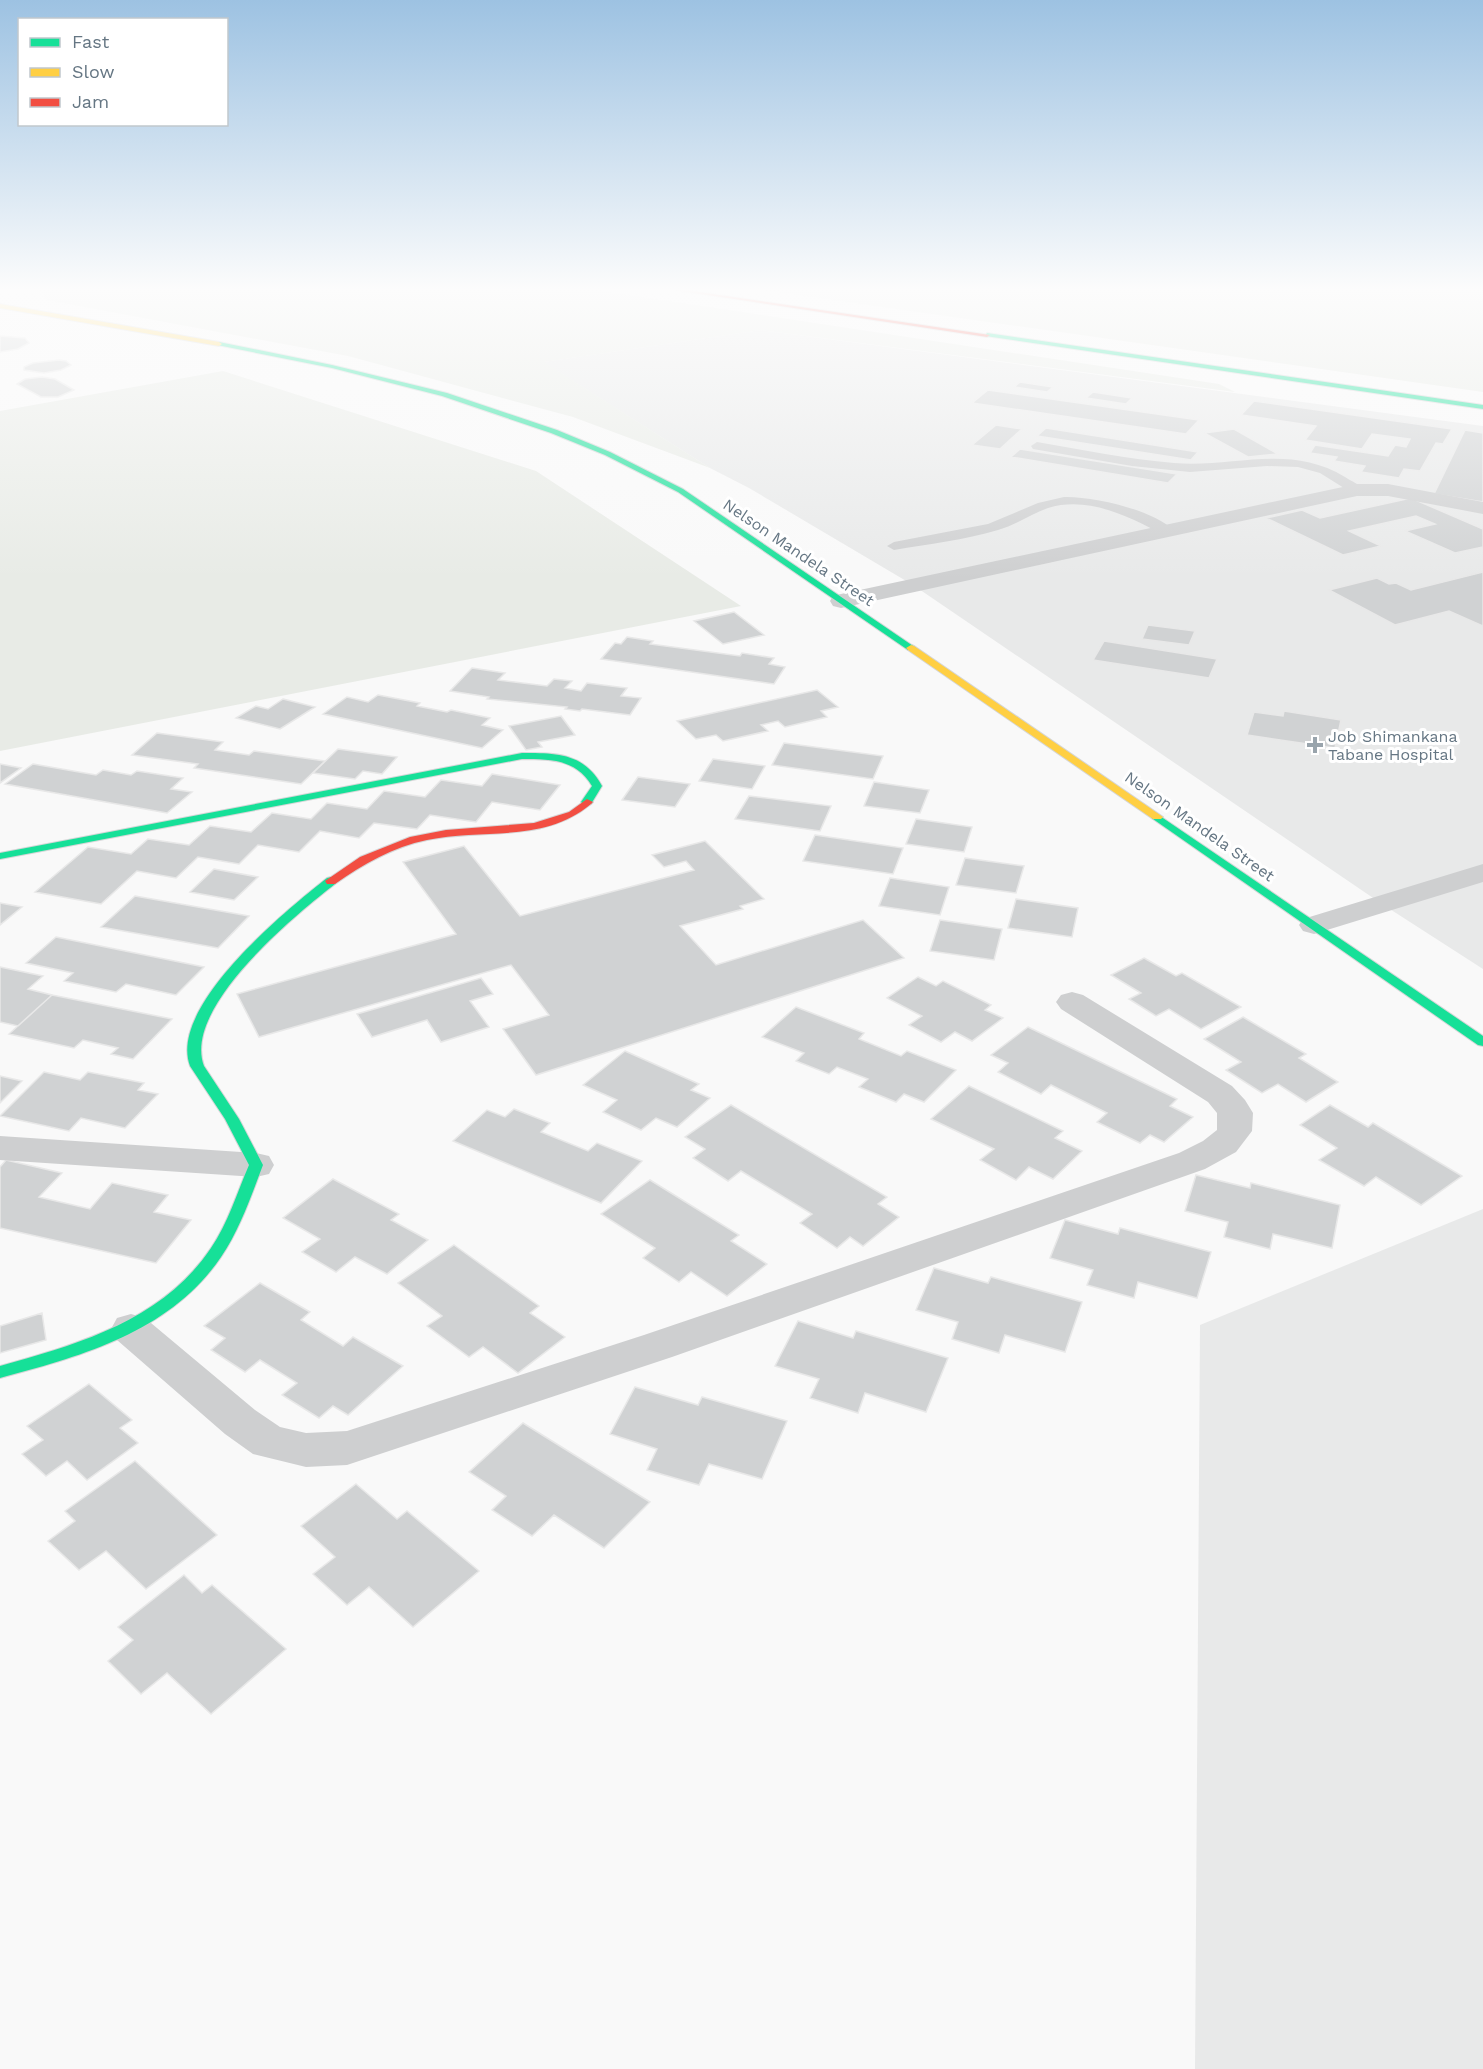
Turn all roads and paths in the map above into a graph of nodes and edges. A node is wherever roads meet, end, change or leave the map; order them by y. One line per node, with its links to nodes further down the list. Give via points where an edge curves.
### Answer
1 (412, 387): 9 (main road, Nelson Mandela Street, via 546,428 610,453 661,479)
2 (1342, 387): 3 (main road)
3 (1483, 407)
4 (1037, 446): 5 (lane, via 1190,468 1303,463)
5 (1357, 490): 6 (street, via 1388,490); 7 (street)
6 (1483, 508)
7 (1167, 531): 8 (lane, via 1125,509 1071,501 1050,503 1006,523); 9 (street)
8 (894, 546)
9 (841, 601): 12 (main road, Nelson Mandela Street)
10 (0, 856): 16 (main road, via 522,756 558,757 584,766 595,775 597,786 574,813 510,829 426,836 368,859 312,895 232,973 212,997 196,1026 192,1049 202,1075 232,1119)
11 (1483, 873): 12 (street)
12 (1314, 925): 14 (main road, Nelson Mandela Street)
13 (1072, 1002): 17 (street, via 1220,1094 1235,1112 1235,1129 1224,1145 1192,1161 691,1335 347,1448 306,1450 268,1442)
14 (1483, 1042)
15 (0, 1148): 16 (street)
16 (255, 1164): 17 (main road, via 238,1209 209,1263 177,1300)
17 (131, 1329): 18 (main road, via 78,1351)
18 (0, 1372)

